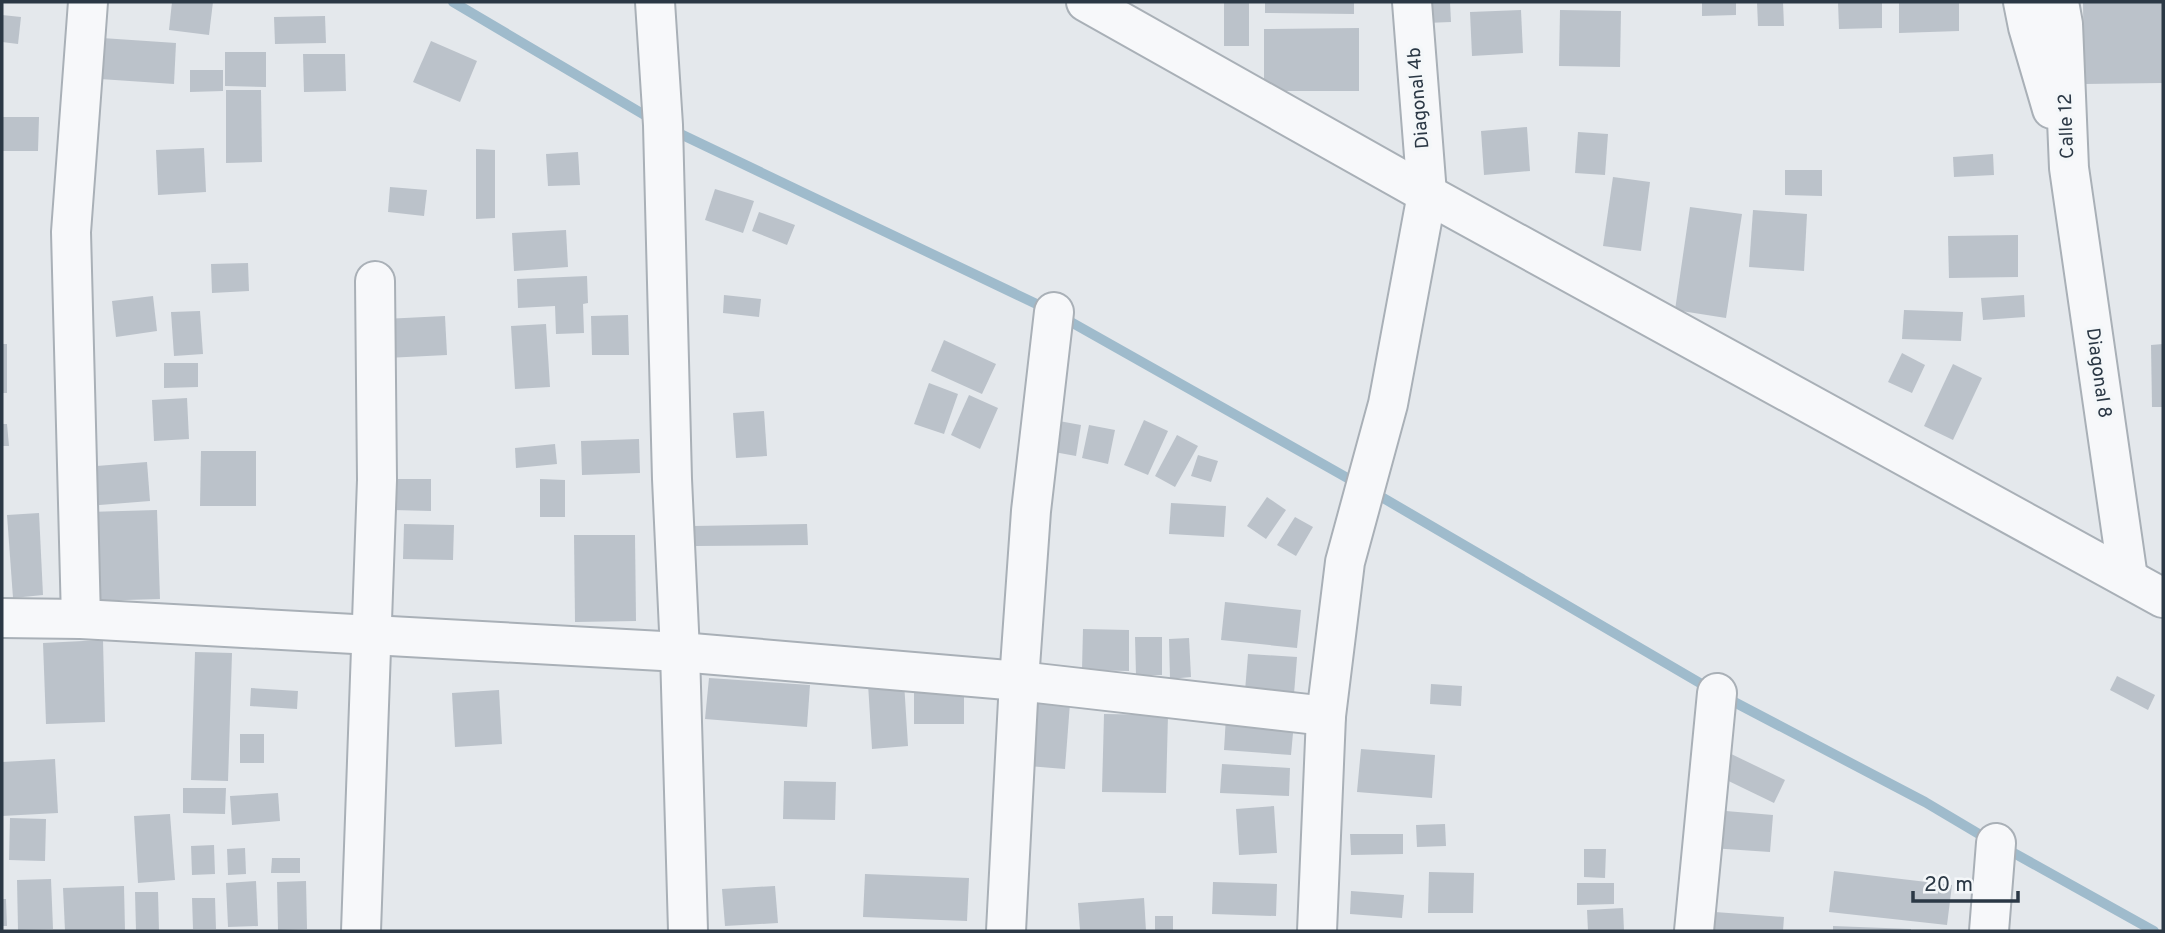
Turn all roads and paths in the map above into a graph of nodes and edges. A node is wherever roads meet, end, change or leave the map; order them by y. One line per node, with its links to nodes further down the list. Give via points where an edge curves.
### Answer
1 (88, 2): 14 (street, via 71,232)
2 (655, 2): 16 (street)
3 (1086, 2): 8 (street)
4 (1412, 2): 8 (street, Diagonal 4b)
5 (2023, 2): 7 (street, Calle 12)
6 (2059, 2): 7 (street, Calle 12)
7 (2069, 168): 11 (street, Diagonal 8)
8 (1427, 194): 11 (street); 19 (street, Diagonal 4b, via 1388,404 1345,562)
9 (375, 281): 15 (street, via 377,480)
10 (1054, 312): 17 (street, via 1031,512)
11 (2128, 578): 12 (street)
12 (2163, 598)
13 (2, 618): 14 (street)
14 (81, 619): 15 (street)
15 (370, 635): 16 (street); 21 (street)
16 (680, 652): 17 (street); 22 (street)
17 (1019, 681): 19 (street); 23 (street)
18 (1717, 693): 25 (street)
19 (1326, 716): 24 (street, Diagonal 4b)
20 (1996, 844): 26 (street)
21 (361, 931)
22 (688, 931)
23 (1006, 931)
24 (1317, 931)
25 (1694, 931)
26 (1989, 931)

